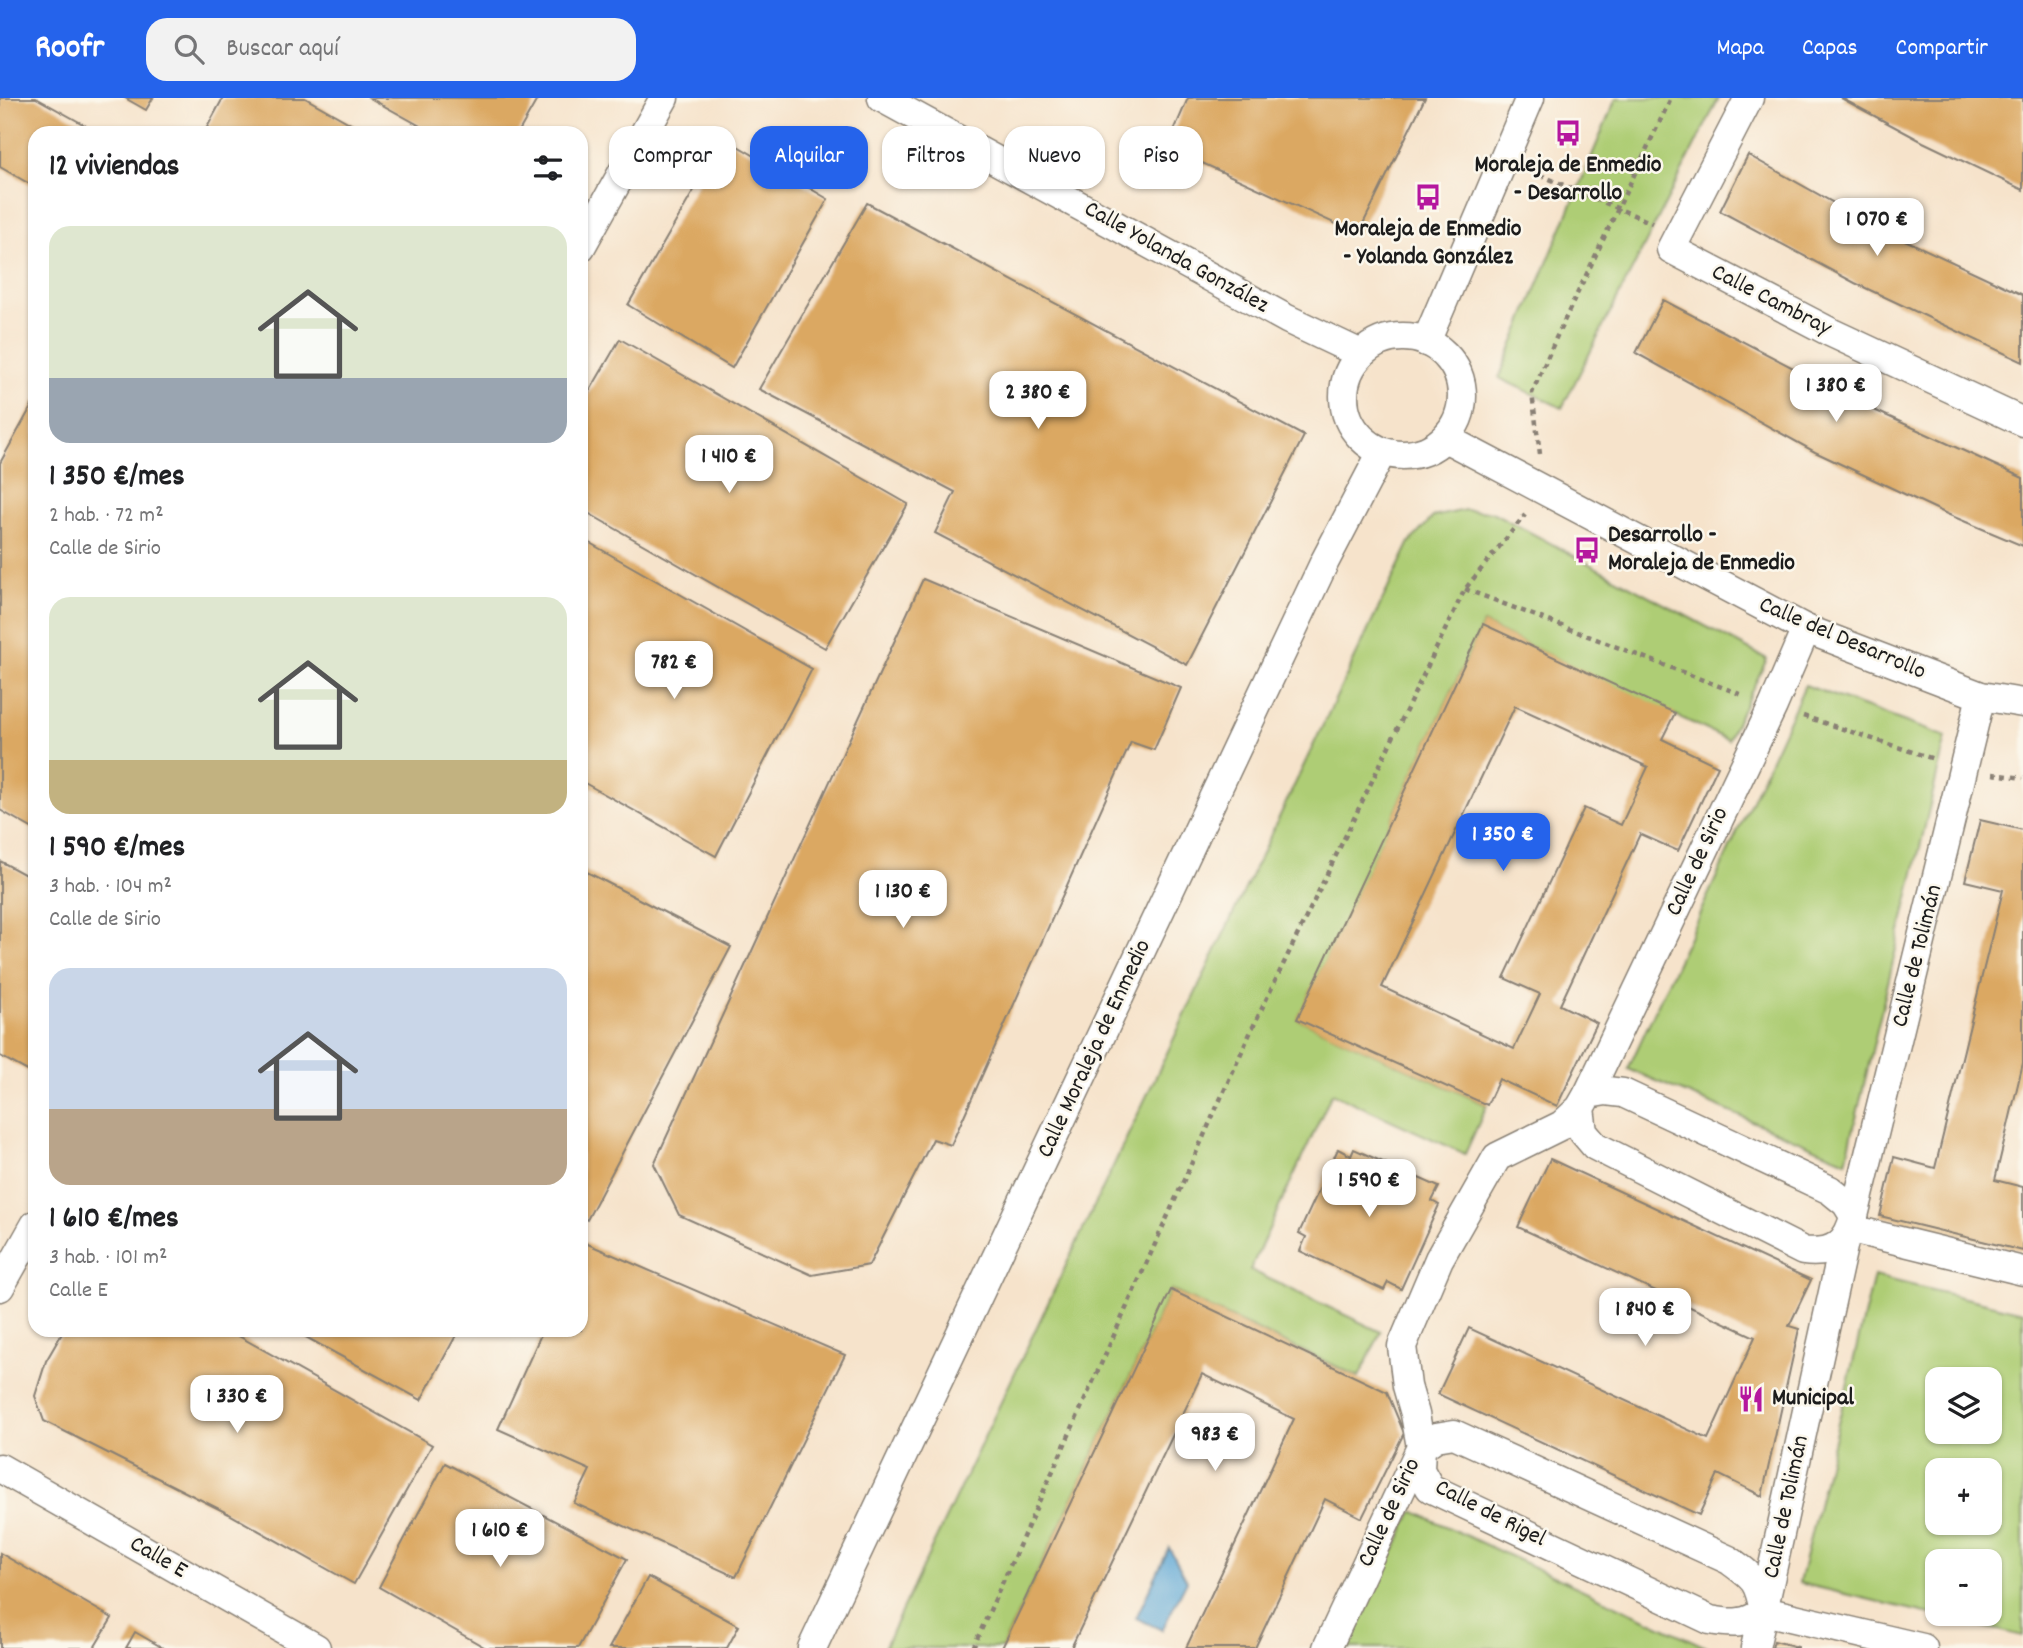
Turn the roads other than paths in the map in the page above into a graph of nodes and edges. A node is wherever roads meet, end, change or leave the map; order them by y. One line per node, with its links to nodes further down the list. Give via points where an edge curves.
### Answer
1 (664, 98): 5 (street)
2 (882, 98): 7 (street, Calle Yolanda González)
3 (1530, 98): 6 (street)
4 (1749, 98): 8 (street, Calle Cambray, via 1675,242 1832,333)
5 (588, 234)
6 (1426, 342): 7 (street, via 1398,337); 9 (street, via 1445,355 1458,374 1462,396 1458,419)
7 (1361, 355): 10 (street, via 1348,374 1344,397 1349,420 1362,439)
8 (2023, 422)
9 (1445, 438): 10 (street, via 1415,454); 11 (street, Calle del Desarrollo)
10 (1382, 452): 23 (street, Calle Moraleja de Enmedio, via 1325,561)
11 (1806, 629): 12 (street, Calle del Desarrollo); 14 (street, Calle de Sirio)
12 (1981, 696): 13 (street, Calle del Desarrollo); 15 (street, Calle de Tolimán)
13 (2023, 703)
14 (1584, 1101): 15 (street, via 1606,1091 1623,1093 1830,1190 1846,1203); 15 (street, via 1583,1132 1595,1146 1803,1251 1819,1253); 19 (street, Calle de Sirio, via 1562,1125 1497,1157 1439,1259 1402,1346)
15 (1850, 1229): 17 (street); 21 (street, Calle de Tolimán)
16 (28, 1237): 18 (street)
17 (2023, 1271)
18 (0, 1287)
19 (1421, 1447): 21 (street, Calle de Rigel, via 1436,1437 1454,1434 1729,1560 1759,1587); 21 (street, Calle de Rigel, via 1420,1470 1430,1488 1710,1620 1751,1621); 24 (street, Calle de Sirio)
20 (0, 1468): 22 (street, Calle E)
21 (1764, 1611): 25 (street, Calle de Tolimán); 26 (street)
22 (316, 1648)
23 (812, 1648)
24 (1327, 1648)
25 (1755, 1648)
26 (1923, 1648)

